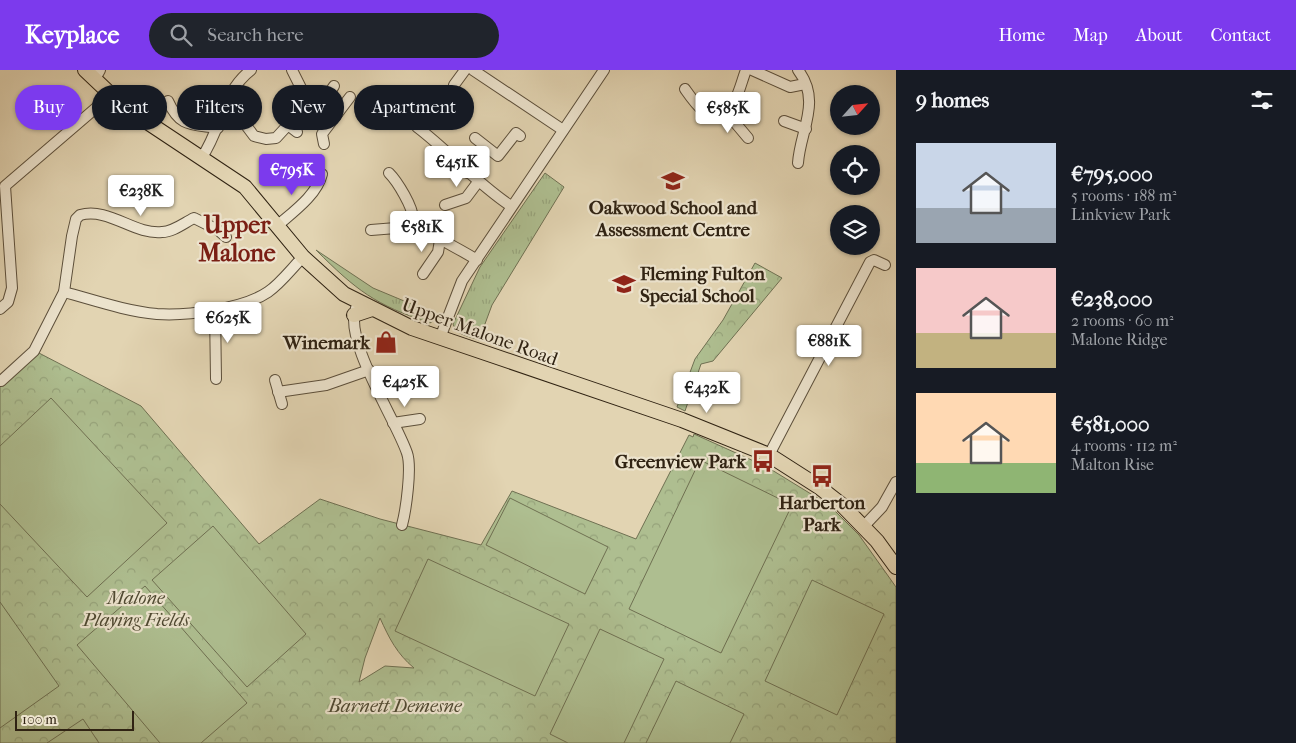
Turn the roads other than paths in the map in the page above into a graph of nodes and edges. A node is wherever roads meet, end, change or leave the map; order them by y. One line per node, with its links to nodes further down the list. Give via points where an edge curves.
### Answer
1 (292, 70): 13 (street)
2 (465, 70): 14 (street)
3 (473, 70): 29 (street)
4 (746, 70): 20 (street)
5 (752, 70): 10 (street, via 790,87)
6 (798, 70): 10 (street)
7 (602, 71): 29 (street)
8 (244, 72): 12 (street)
9 (93, 73): 11 (main road, Upper Malone Road)
10 (805, 84): 23 (street, via 810,114)
11 (103, 85)
12 (235, 85)
13 (299, 85)
14 (454, 85)
15 (685, 89): 20 (street, via 696,106 709,115)
16 (350, 97): 18 (street)
17 (168, 101): 21 (street)
18 (344, 105)
19 (92, 111): 54 (street, via 5,186 12,288 8,302)
20 (727, 114): 33 (street)
21 (177, 116)
22 (784, 121): 23 (street)
23 (806, 129): 37 (street)
24 (159, 130): 36 (main road, Upper Malone Road)
25 (217, 130): 36 (street)
26 (250, 130): 30 (street, via 254,136 266,139 276,138 288,125)
27 (325, 130): 34 (street, via 322,134)
28 (421, 130): 39 (street, via 445,149)
29 (564, 130): 43 (street)
30 (297, 132)
31 (520, 136): 35 (street, via 516,133 498,156)
32 (475, 138): 35 (street)
33 (748, 138)
34 (324, 144)
35 (486, 148): 39 (street)
36 (202, 157): 45 (main road, Upper Malone Road, via 244,186)
37 (798, 163)
38 (389, 173): 44 (street, via 398,182 414,214)
39 (467, 173): 41 (street)
40 (322, 174): 45 (street, via 320,182 301,205)
41 (478, 182): 42 (street, via 466,198); 43 (street)
42 (445, 205)
43 (511, 206): 50 (street)
44 (413, 220): 46 (street, via 396,228); 48 (street)
45 (277, 226): 49 (main road, Upper Malone Road)
46 (372, 230)
47 (226, 237): 53 (street, via 194,218 172,230 156,232 140,230 106,216 85,214 76,219)
48 (440, 240): 50 (street); 52 (street, via 438,252)
49 (303, 256): 55 (main road, Upper Malone Road); 56 (street, via 270,291)
50 (477, 260): 57 (street, via 462,282)
51 (885, 265): 66 (street, via 874,260 870,262)
52 (423, 274)
53 (64, 292): 56 (street, via 157,314); 60 (street, via 34,351)
54 (0, 309)
55 (361, 309): 57 (main road, Upper Malone Road); 58 (street, via 353,326)
56 (214, 310): 59 (street)
57 (440, 338): 66 (main road, Upper Malone Road, via 682,420)
58 (369, 370): 62 (street, via 326,385); 65 (street)
59 (216, 379)
60 (1, 380)
61 (275, 380): 62 (street)
62 (278, 392): 63 (street)
63 (282, 404)
64 (420, 419): 65 (street)
65 (393, 423): 68 (street, via 409,460)
66 (769, 454): 69 (main road, Upper Malone Road, via 820,487)
67 (896, 482): 69 (street, via 882,507)
68 (402, 525)
69 (864, 526): 70 (main road, Upper Malone Road)
70 (896, 567)

